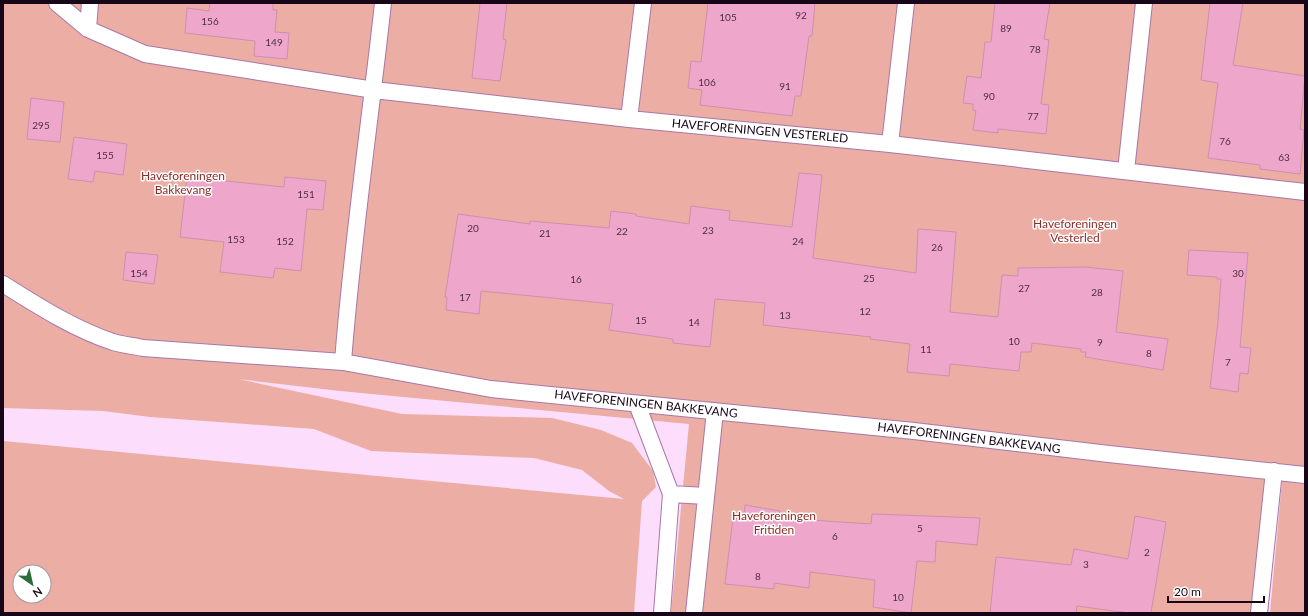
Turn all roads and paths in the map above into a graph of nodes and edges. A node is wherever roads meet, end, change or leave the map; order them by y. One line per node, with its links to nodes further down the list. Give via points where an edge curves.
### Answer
1 (57, 3): 7 (lane)
2 (90, 3): 7 (lane)
3 (383, 3): 8 (lane)
4 (643, 3): 9 (lane)
5 (906, 3): 10 (lane)
6 (1144, 3): 11 (lane)
7 (88, 29): 8 (lane, via 145,54)
8 (374, 90): 9 (lane, HAVEFORENINGEN VESTERLED); 14 (lane, via 347,309)
9 (630, 119): 10 (lane, HAVEFORENINGEN VESTERLED)
10 (890, 144): 11 (lane, HAVEFORENINGEN VESTERLED)
11 (1126, 171): 12 (lane, HAVEFORENINGEN VESTERLED)
12 (1305, 192)
13 (3, 284): 14 (lane, HAVEFORENINGEN BAKKEVANG, via 81,329 114,342 144,348)
14 (343, 362): 15 (lane, HAVEFORENINGEN BAKKEVANG, via 491,389)
15 (637, 404): 16 (lane, HAVEFORENINGEN BAKKEVANG); 19 (lane)
16 (715, 411): 17 (lane, HAVEFORENINGEN BAKKEVANG); 20 (lane)
17 (1274, 471): 18 (lane, HAVEFORENINGEN BAKKEVANG); 23 (lane)
18 (1305, 473)
19 (671, 494): 20 (lane); 21 (lane)
20 (706, 496): 22 (lane)
21 (662, 613)
22 (694, 613)
23 (1259, 613)

